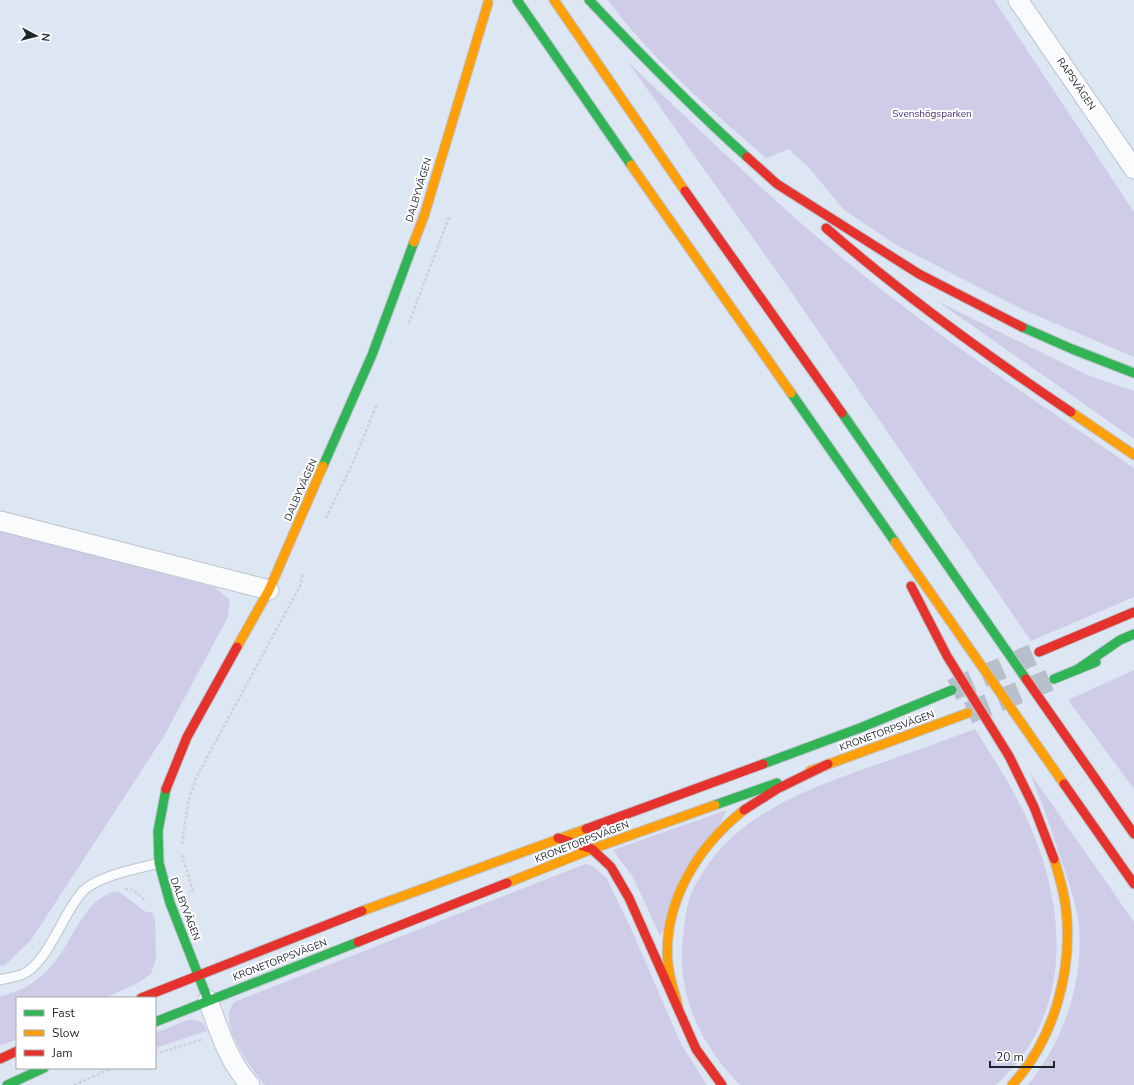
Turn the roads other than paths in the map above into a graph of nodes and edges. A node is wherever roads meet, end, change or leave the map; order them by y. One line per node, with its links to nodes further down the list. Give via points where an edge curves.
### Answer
1 (517, 0): 10 (main road)
2 (554, 0): 22 (main road, via 641,129)
3 (589, 0): 7 (main road, via 701,116)
4 (1018, 0): 6 (street, RAPSVÄGEN)
5 (488, 3): 12 (main road, DALBYVÄGEN, via 424,216 372,355)
6 (1134, 169)
7 (777, 184): 8 (main road, via 926,278 1012,322 1072,349); 9 (main road, via 896,288 956,333)
8 (1134, 372)
9 (1134, 455)
10 (869, 503): 26 (main road); 39 (main road, via 947,655 1009,756 1053,857 1064,898 1067,944 1062,987 1038,1051)
11 (0, 521): 12 (street)
12 (270, 590): 25 (main road, DALBYVÄGEN, via 175,762 161,808 158,831)
13 (1134, 612): 15 (main road)
14 (1134, 634): 17 (main road, via 1120,640)
15 (1039, 652)
16 (1120, 652): 17 (main road)
17 (1078, 669): 18 (main road)
18 (1054, 679)
19 (952, 690): 23 (main road, KRONETORPSVÄGEN, via 860,728)
20 (968, 713): 21 (main road, KRONETORPSVÄGEN)
21 (828, 764): 24 (main road, KRONETORPSVÄGEN); 31 (main road, via 748,807 719,830 695,860 679,892 670,928 668,960)
22 (1134, 834)
23 (558, 838): 24 (main road); 27 (main road, KRONETORPSVÄGEN, via 306,932)
24 (592, 849): 30 (main road, KRONETORPSVÄGEN); 31 (main road, via 611,867 629,898)
25 (159, 863): 27 (main road, DALBYVÄGEN, via 170,903); 28 (lane, via 96,882 84,890 37,964 22,975)
26 (1134, 884)
27 (200, 976): 29 (main road); 30 (main road, DALBYVÄGEN)
28 (0, 980)
29 (144, 997)
30 (208, 1000): 32 (main road); 37 (street, via 228,1054 240,1075)
31 (678, 1007): 38 (main road, via 696,1050)
32 (156, 1022)
33 (16, 1051): 34 (main road)
34 (0, 1059)
35 (42, 1069): 36 (main road)
36 (8, 1085)
37 (250, 1085)
38 (722, 1085)
39 (1012, 1085)

